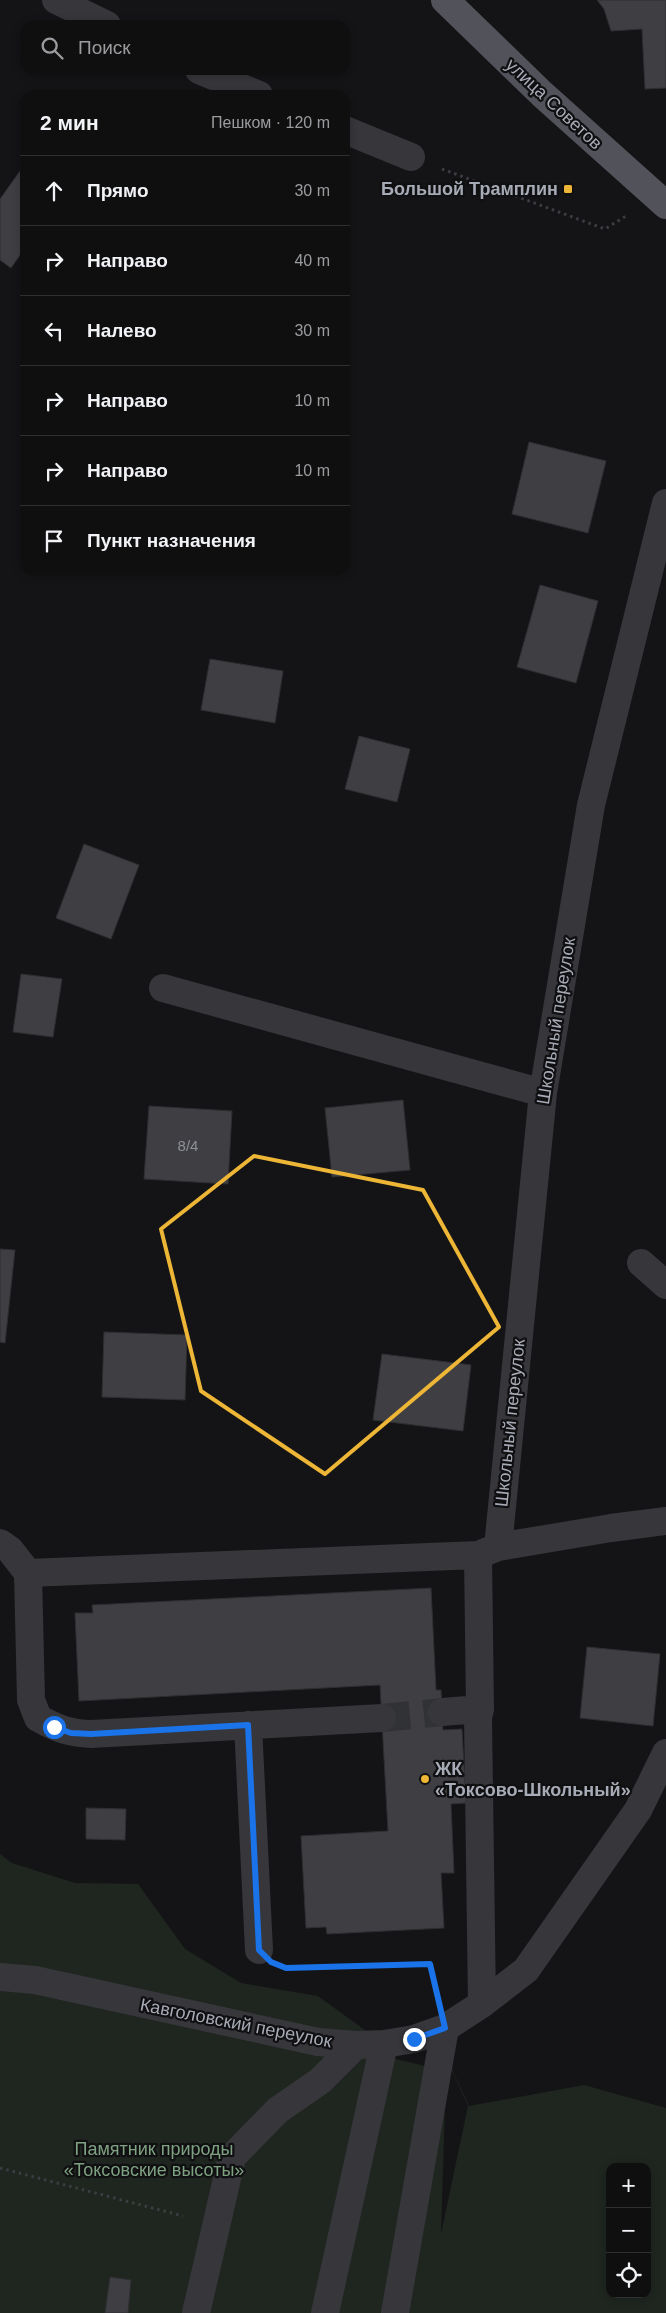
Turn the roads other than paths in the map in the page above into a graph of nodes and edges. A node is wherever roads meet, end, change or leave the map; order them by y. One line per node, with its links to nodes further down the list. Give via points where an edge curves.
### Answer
1 (56, 0): 3 (street)
2 (445, 0): 8 (main road, улица Советов, via 542,94)
3 (97, 20)
4 (211, 75): 5 (street)
5 (247, 90)
6 (350, 132): 7 (street)
7 (411, 157)
8 (663, 197)
9 (666, 503): 11 (street, Школьный переулок, via 591,805)
10 (164, 988): 11 (street)
11 (543, 1093): 16 (street, Школьный переулок)
12 (641, 1262): 13 (street)
13 (666, 1285)
14 (666, 1521): 16 (street)
15 (0, 1543): 17 (street, via 10,1550)
16 (488, 1551): 17 (street); 18 (street, Школьный переулок)
17 (28, 1573): 21 (street, via 31,1700 38,1718 71,1733)
18 (480, 1709): 19 (street); 25 (street, Школьный переулок)
19 (442, 1712)
20 (382, 1718): 21 (street)
21 (248, 1725): 23 (street)
22 (666, 1753): 25 (street, Кавголовский переулок, via 638,1810 526,1970)
23 (259, 1950)
24 (0, 1977): 28 (street, Кавголовский переулок, via 35,1980 318,2042)
25 (482, 2004): 26 (street, Кавголовский переулок)
26 (445, 2028): 27 (street, Кавголовский переулок, via 414,2039); 31 (street)
27 (384, 2044): 28 (street, Кавголовский переулок); 30 (street)
28 (356, 2045): 29 (street, via 320,2080 278,2110 232,2157)
29 (196, 2313)
30 (325, 2313)
31 (395, 2313)

